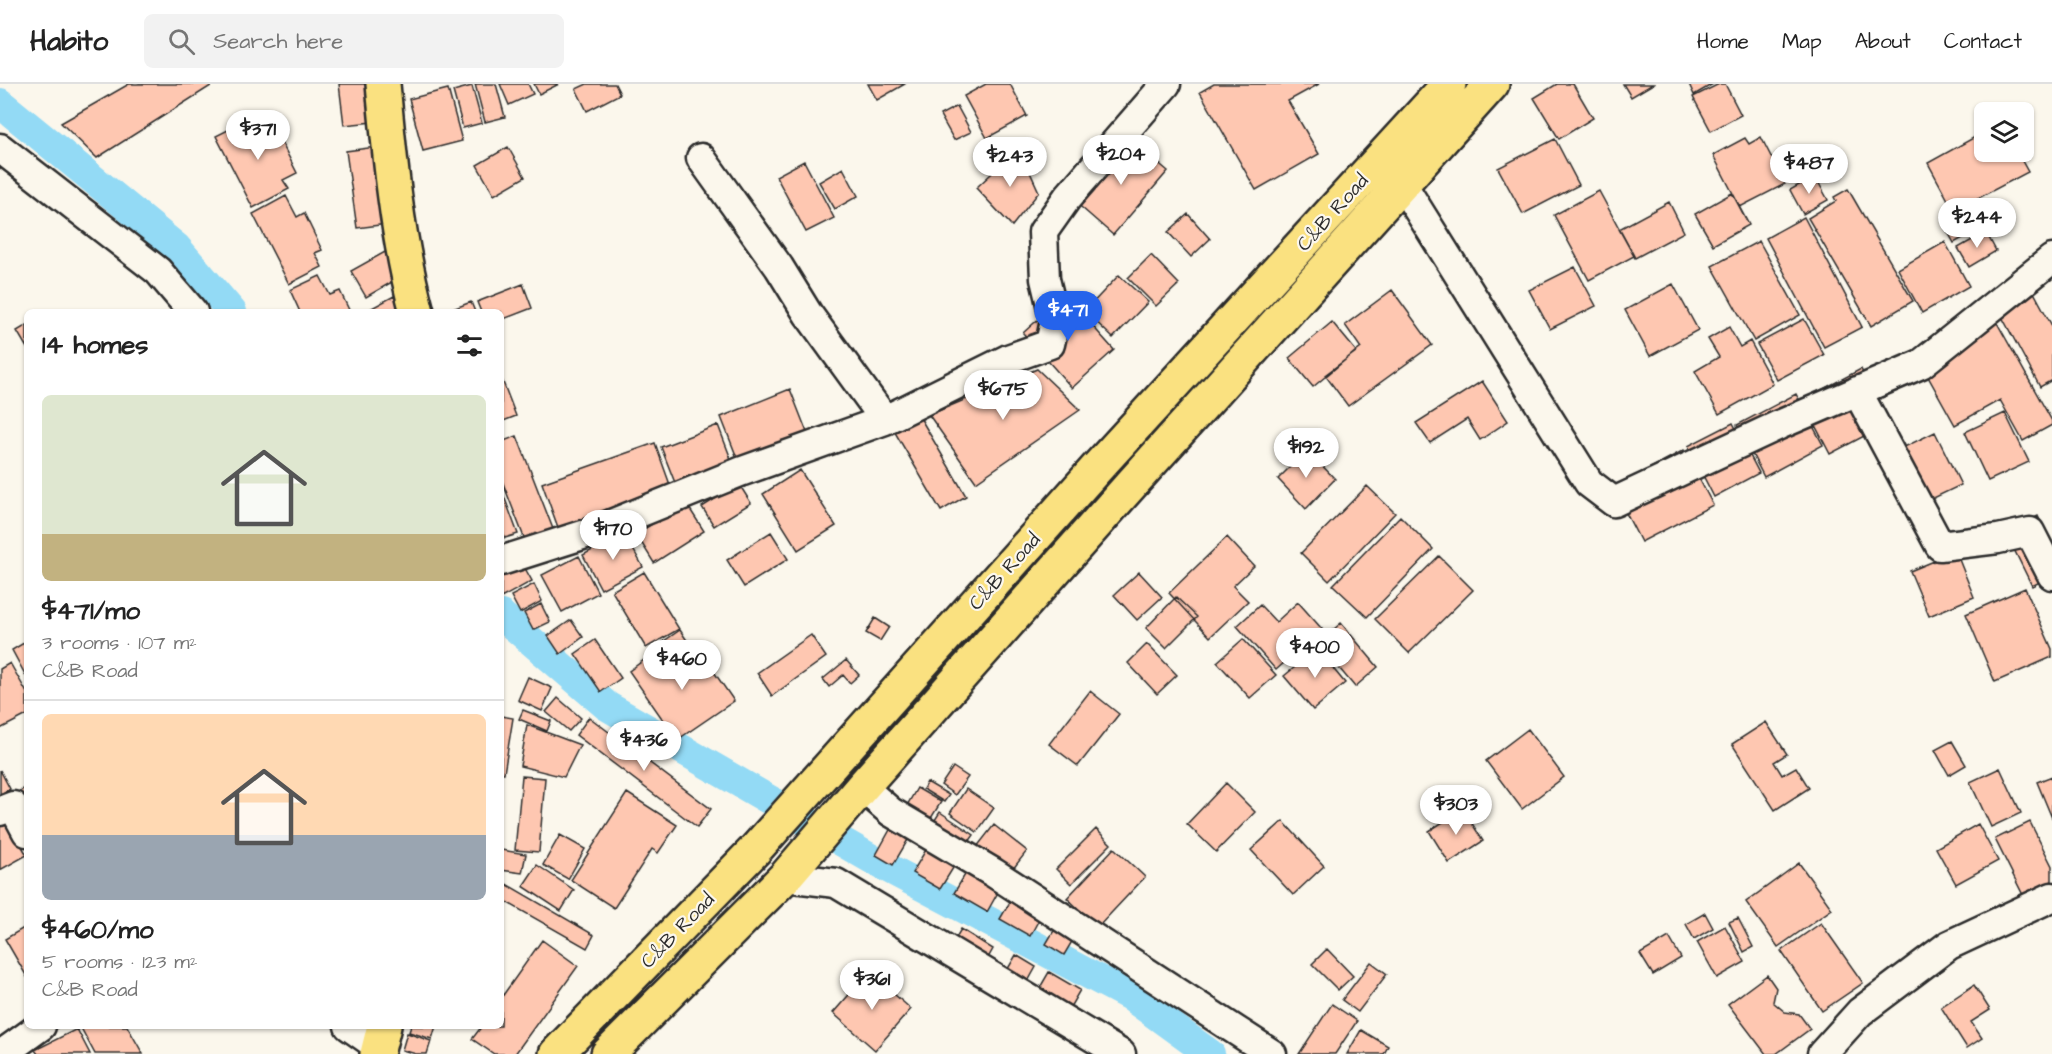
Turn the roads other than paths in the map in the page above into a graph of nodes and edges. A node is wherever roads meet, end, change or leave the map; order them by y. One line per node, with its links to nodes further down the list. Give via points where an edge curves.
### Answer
1 (383, 84): 10 (main road, via 393,196)
2 (1166, 84): 12 (street, via 1042,232 1045,279 1054,321 1050,344 1008,359)
3 (1449, 84): 24 (main road, C&B Road, via 1096,469 754,851)
4 (1492, 84): 7 (main road, C&B Road)
5 (0, 148): 9 (street, via 158,271)
6 (701, 159): 12 (street)
7 (1402, 184): 11 (street, via 1589,483 1614,502); 15 (main road, C&B Road)
8 (2052, 259): 11 (street, via 1921,364)
9 (190, 309)
10 (416, 309)
11 (1857, 391): 14 (street, via 1940,546 2030,532)
12 (885, 420): 13 (street, via 740,472 589,533)
13 (504, 560)
14 (2052, 575)
15 (862, 787): 18 (main road, C&B Road); 27 (street, via 891,812 994,873)
16 (0, 811): 17 (street, via 13,806)
17 (24, 826)
18 (785, 877): 25 (main road, C&B Road); 26 (street, via 836,883)
19 (2052, 897): 28 (street, via 1949,945 1860,1012)
20 (37, 1029): 23 (street)
21 (355, 1029): 22 (street)
22 (380, 1042)
23 (2, 1054)
24 (556, 1054)
25 (608, 1054)
26 (1121, 1054)
27 (1272, 1054)
28 (1822, 1054)

